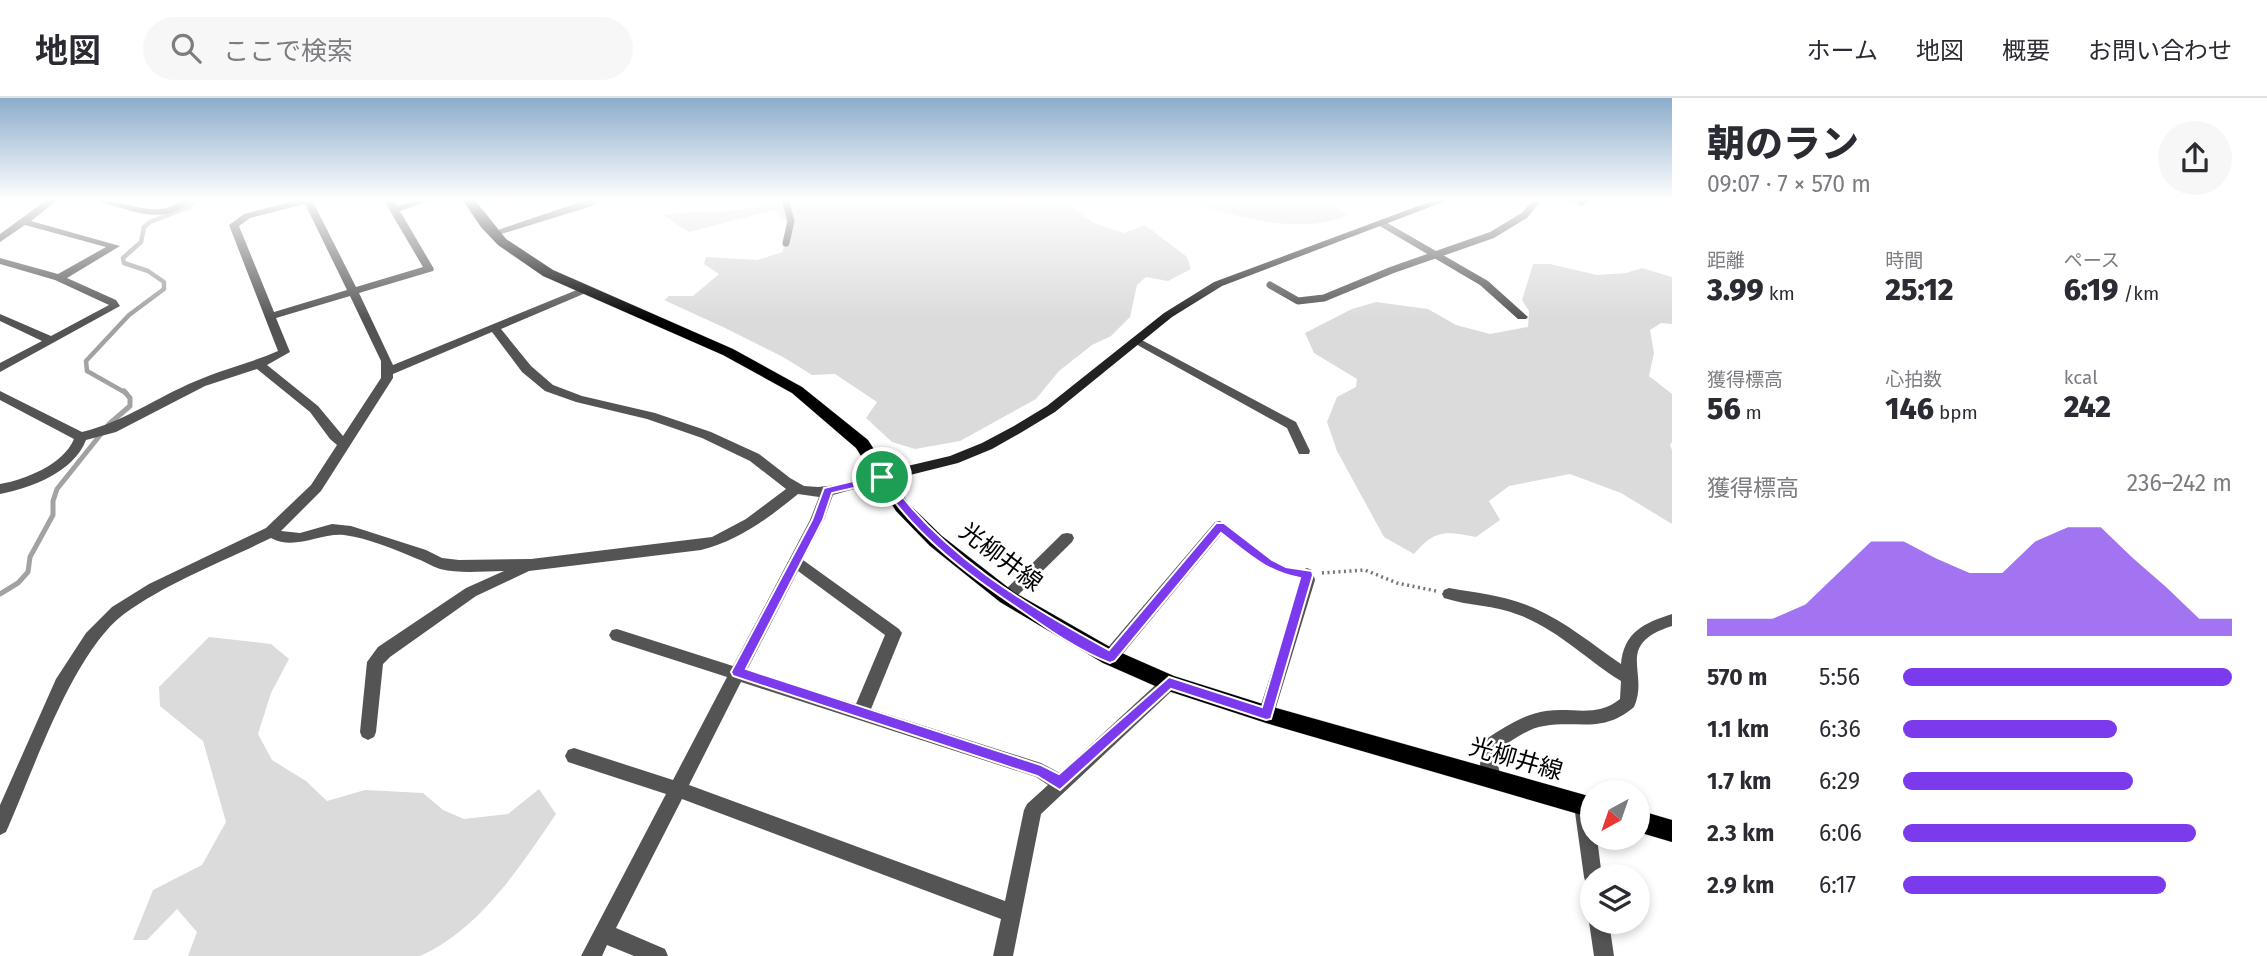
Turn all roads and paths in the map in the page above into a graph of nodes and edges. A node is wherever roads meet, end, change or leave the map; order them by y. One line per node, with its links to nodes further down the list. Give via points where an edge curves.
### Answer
1 (88, 239): 13 (street, via 115,246)
2 (240, 239): 17 (street)
3 (329, 239): 16 (street)
4 (412, 239): 16 (street, via 429,269)
5 (501, 239): 15 (main road, 光柳井線, via 521,256)
6 (787, 239): 10 (lane)
7 (1338, 239): 22 (street, via 1218,284)
8 (1409, 239): 11 (street)
9 (1480, 239): 11 (lane)
10 (786, 243)
11 (1438, 256): 14 (lane, via 1312,302 1298,302); 19 (street, via 1484,283)
12 (0, 261): 13 (street)
13 (59, 278): 21 (street, via 115,306)
14 (1270, 285)
15 (584, 290): 20 (street); 30 (main road, 光柳井線, via 728,352 797,390 862,444)
16 (354, 292): 17 (street); 25 (street)
17 (271, 316): 23 (street, via 284,352)
18 (0, 317): 21 (street)
19 (1522, 317)
20 (495, 329): 25 (street); 32 (street, via 550,388 672,423 748,453)
21 (50, 340): 24 (street)
22 (1136, 340): 29 (street, via 1293,425); 30 (street, via 1051,409 987,446 921,470)
23 (259, 364): 27 (street, via 201,383 112,429); 28 (street, via 314,409)
24 (0, 368)
25 (389, 371): 28 (street)
26 (0, 394): 27 (street)
27 (81, 437): 31 (street, via 66,462)
28 (344, 443): 35 (street, via 316,488)
29 (1304, 451)
30 (882, 477): 33 (street); 41 (main road, 光柳井線, via 902,507 936,541)
31 (0, 489)
32 (795, 489): 33 (street); 37 (street, via 726,540)
33 (828, 490): 38 (street)
34 (1220, 526): 39 (path, via 1268,563); 44 (street)
35 (271, 532): 37 (street, via 300,538 332,529 351,531 440,564); 57 (street, via 154,588 117,611 91,638 62,684)
36 (1066, 538): 41 (street)
37 (531, 565): 50 (street, via 471,592 384,652 375,662)
38 (794, 565): 45 (street); 48 (street, via 803,566 894,633)
39 (1307, 575): 40 (path, via 1365,570 1396,583); 49 (street)
40 (1449, 594): 46 (street, via 1527,611)
41 (1007, 597): 44 (main road, 光柳井線)
42 (1672, 620): 46 (street, via 1648,627 1633,639)
43 (617, 635): 45 (street, via 725,672)
44 (1110, 657): 47 (main road, 光柳井線)
45 (738, 672): 48 (street); 54 (street)
46 (1630, 678): 52 (street, via 1628,702 1617,713 1594,719 1546,718 1524,724 1492,744)
47 (1169, 683): 49 (main road, 光柳井線); 53 (street)
48 (861, 713): 53 (street, via 1041,771)
49 (1266, 715): 52 (main road, 光柳井線)
50 (368, 732)
51 (574, 756): 54 (street)
52 (1492, 780): 55 (main road, 光柳井線)
53 (1060, 783): 59 (street, via 1033,810)
54 (677, 789): 59 (street); 60 (street)
55 (1580, 804)
56 (1650, 825): 58 (main road)
57 (0, 826)
58 (1672, 831)
59 (1012, 912): 64 (street)
60 (603, 933): 62 (street); 63 (street)
61 (1601, 934): 65 (street)
62 (591, 956)
63 (658, 956)
64 (1003, 956)
65 (1604, 956)

